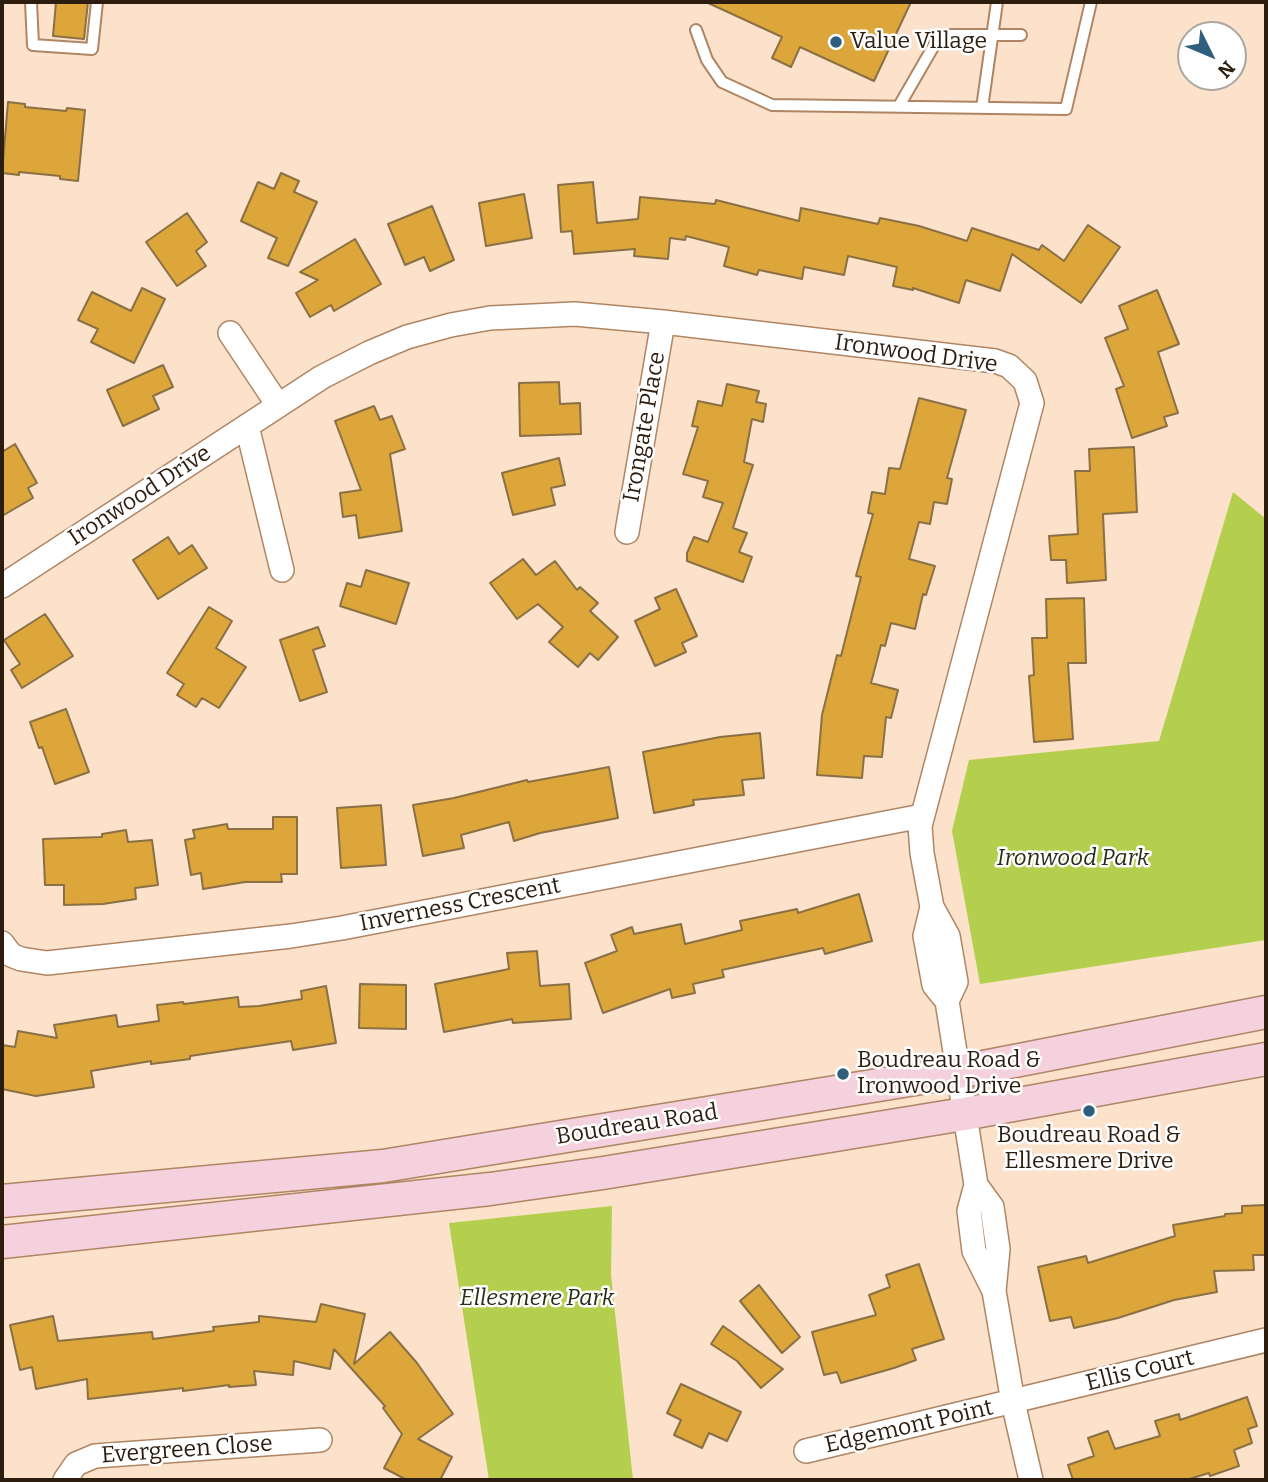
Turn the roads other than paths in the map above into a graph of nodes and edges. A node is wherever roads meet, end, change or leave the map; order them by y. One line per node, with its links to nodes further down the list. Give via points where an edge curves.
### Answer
1 (31, 2): 2 (lane, via 33,45 92,50)
2 (97, 2)
3 (998, 2): 7 (lane)
4 (1091, 2): 9 (lane, via 1066,109)
5 (696, 30): 8 (lane, via 707,60 722,82 772,104)
6 (1021, 35): 7 (lane)
7 (992, 36): 8 (lane, via 940,35); 9 (lane)
8 (900, 106): 9 (lane)
9 (982, 108)
10 (663, 322): 12 (street, Ironwood Drive, via 575,314 490,318 451,325 369,353); 14 (street, Irongate Place); 17 (street, Ironwood Drive, via 995,361 1018,372 1025,381 1032,403 1030,416)
11 (230, 333): 12 (street)
12 (278, 405): 13 (street, Ironwood Drive)
13 (247, 426): 15 (street); 16 (street, Ironwood Drive)
14 (627, 532)
15 (282, 570)
16 (2, 586)
17 (922, 816): 18 (street, Inverness Crescent, via 292,936 47,963 11,955); 21 (street, Ironwood Drive, via 922,853 932,907 948,936 956,982 947,1001)
18 (2, 943)
19 (1266, 1012): 21 (main road, Boudreau Road)
20 (1266, 1059): 22 (main road, Boudreau Road)
21 (958, 1072): 22 (street, Ironwood Drive); 23 (main road, Boudreau Road, via 383,1167)
22 (964, 1115): 24 (main road, Boudreau Road, via 490,1189); 26 (street, Ironwood Drive, via 976,1185 992,1207 998,1248 994,1291)
23 (2, 1201)
24 (2, 1242)
25 (1266, 1340): 26 (street, Ellis Court)
26 (1013, 1402): 28 (street, Edgemont Point); 30 (street)
27 (320, 1440): 29 (street, Evergreen Close, via 95,1455 76,1465)
28 (806, 1451)
29 (65, 1480)
30 (1031, 1480)

